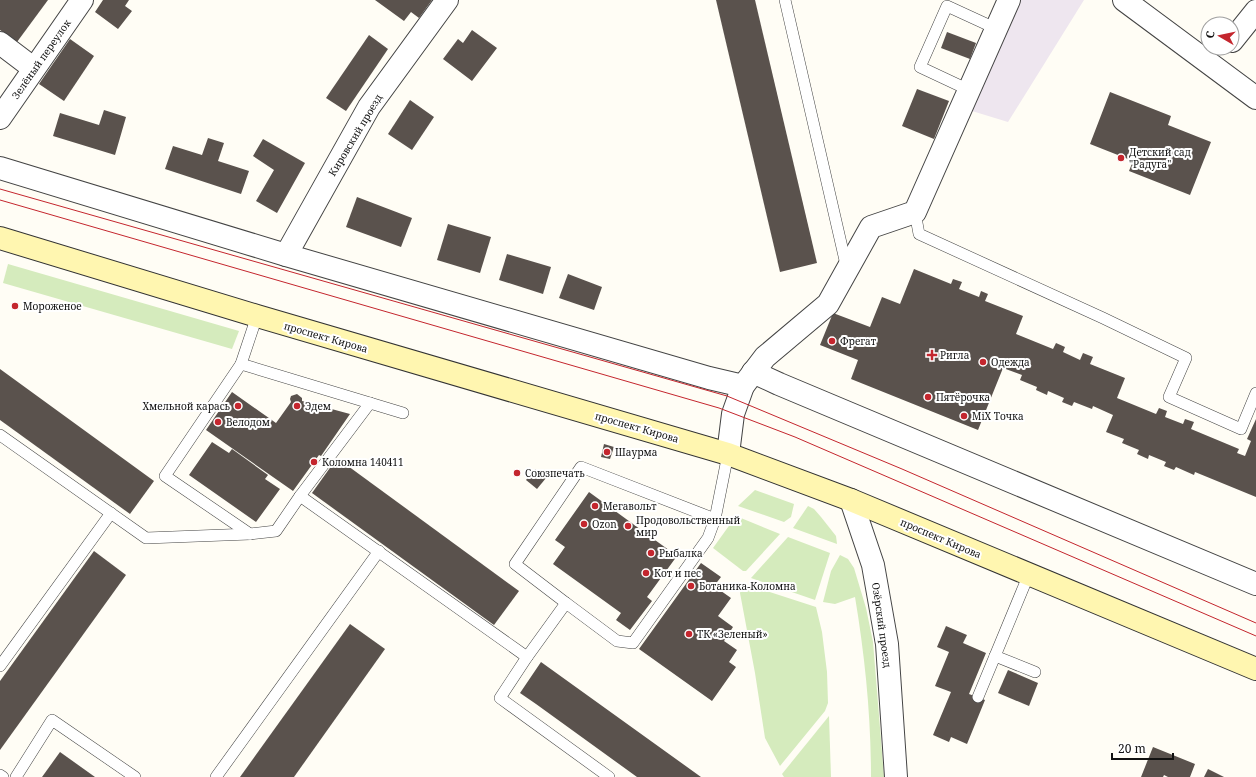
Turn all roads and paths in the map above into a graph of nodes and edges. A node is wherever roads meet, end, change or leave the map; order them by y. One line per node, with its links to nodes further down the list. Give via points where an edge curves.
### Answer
1 (82, 0): 12 (street, Зелёный переулок)
2 (447, 0): 19 (street, Кировский проезд, via 369,107)
3 (785, 0): 20 (lane)
4 (1009, 0): 7 (street)
5 (1124, 0): 11 (street)
6 (1256, 11): 8 (street)
7 (997, 29): 13 (street); 13 (lane, via 947,6 920,67)
8 (1240, 31)
9 (0, 43): 12 (street)
10 (1221, 56): 11 (street)
11 (1213, 66): 14 (street)
12 (33, 68): 15 (street, Зелёный переулок)
13 (969, 90): 17 (street)
14 (1256, 98)
15 (0, 118)
16 (0, 168): 19 (street)
17 (915, 212): 20 (street, via 871,227); 24 (lane, via 919,234 1186,358 1169,397 1240,428)
18 (0, 238): 21 (main road, проспект Кирова)
19 (286, 255): 23 (street, via 709,378)
20 (847, 270): 23 (street, via 828,304 766,357)
21 (257, 316): 22 (lane); 28 (main road, проспект Кирова)
22 (241, 364): 25 (lane); 33 (lane, via 165,476)
23 (748, 379): 28 (street, via 734,414); 36 (street, via 779,384)
24 (1256, 393)
25 (370, 403): 26 (lane); 29 (lane)
26 (403, 413)
27 (0, 435): 31 (lane)
28 (728, 454): 30 (main road, проспект Кирова); 32 (lane)
29 (300, 496): 33 (lane, via 276,531); 34 (lane)
30 (851, 500): 35 (main road, проспект Кирова); 50 (street, Озёрский проезд, via 873,565 887,644)
31 (111, 514): 33 (lane, via 146,538); 40 (lane)
32 (715, 519): 37 (lane, via 708,538 632,643 617,641); 37 (lane, via 581,467 514,564)
33 (250, 534)
34 (379, 551): 39 (lane); 48 (lane)
35 (1029, 574): 38 (lane); 41 (main road, проспект Кирова)
36 (1256, 584)
37 (566, 603): 39 (lane)
38 (995, 656): 42 (lane); 43 (lane)
39 (527, 657): 49 (lane, via 500,698)
40 (0, 666)
41 (1256, 669)
42 (1035, 672)
43 (978, 697)
44 (0, 775): 45 (lane)
45 (3, 777)
46 (16, 777): 47 (lane, via 52,720)
47 (135, 777)
48 (216, 777)
49 (609, 777)
50 (896, 777)

